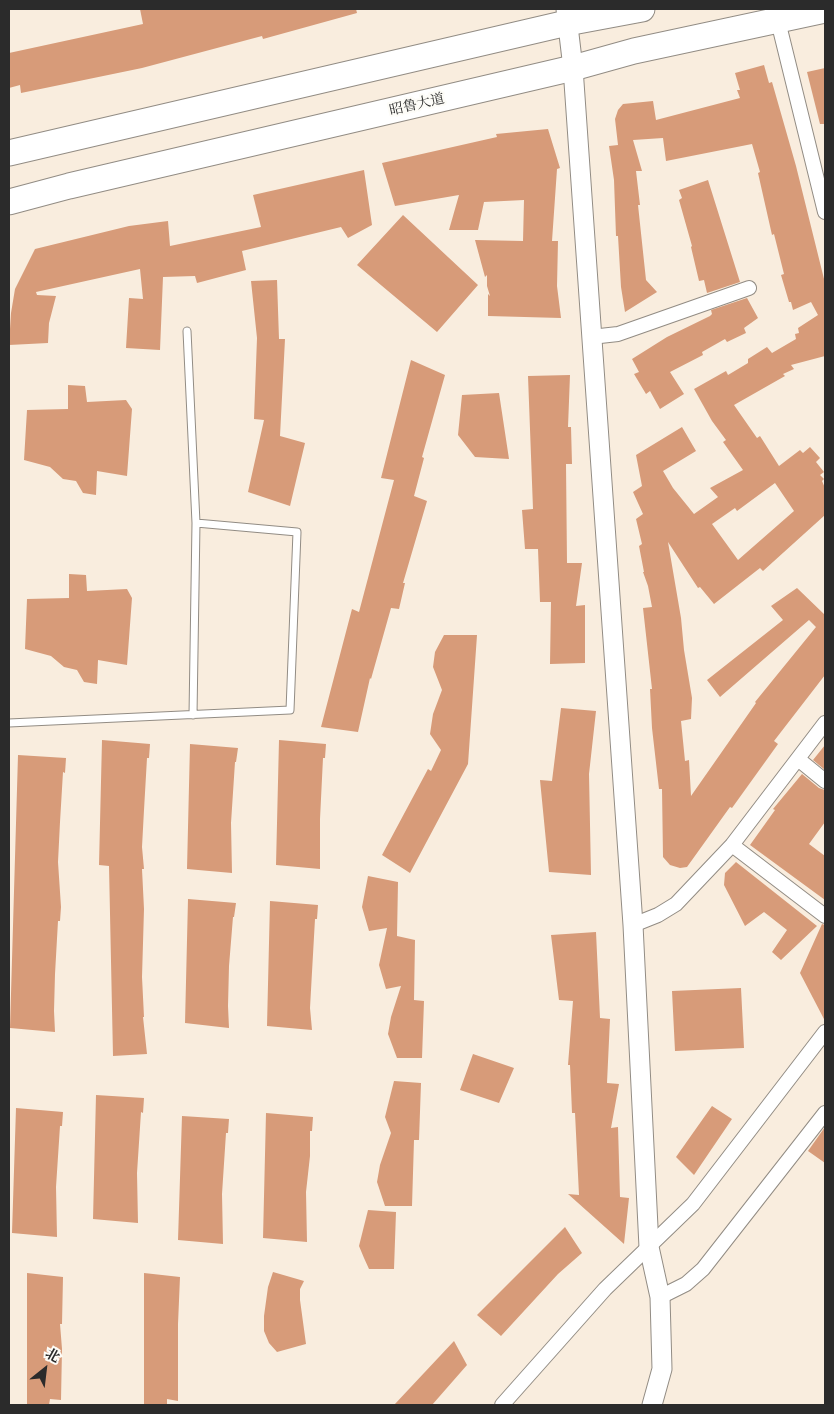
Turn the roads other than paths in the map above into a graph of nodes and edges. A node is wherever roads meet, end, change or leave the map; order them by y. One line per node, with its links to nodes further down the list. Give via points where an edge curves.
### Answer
1 (642, 9): 3 (highway)
2 (825, 10): 4 (highway, 昭鲁大道)
3 (567, 16): 5 (street); 6 (highway)
4 (778, 21): 5 (highway, 昭鲁大道, via 634,51); 8 (street)
5 (573, 68): 7 (highway, 昭鲁大道); 11 (street)
6 (9, 153)
7 (9, 202)
8 (825, 212)
9 (749, 288): 11 (street, via 618,334)
10 (187, 331): 12 (lane)
11 (590, 337): 20 (street)
12 (196, 523): 13 (lane); 13 (lane, via 297,532 290,710)
13 (193, 715): 14 (lane)
14 (9, 723)
15 (825, 723): 16 (street)
16 (798, 759): 17 (street); 18 (street)
17 (825, 781)
18 (732, 846): 19 (street); 20 (street, via 676,904)
19 (825, 916)
20 (633, 925): 23 (street)
21 (825, 1032): 23 (street, via 692,1204)
22 (825, 1113): 24 (street, via 703,1269 686,1284)
23 (649, 1247): 24 (street); 25 (street, via 605,1288)
24 (660, 1297): 26 (street, via 662,1369)
25 (502, 1405)
26 (652, 1405)

